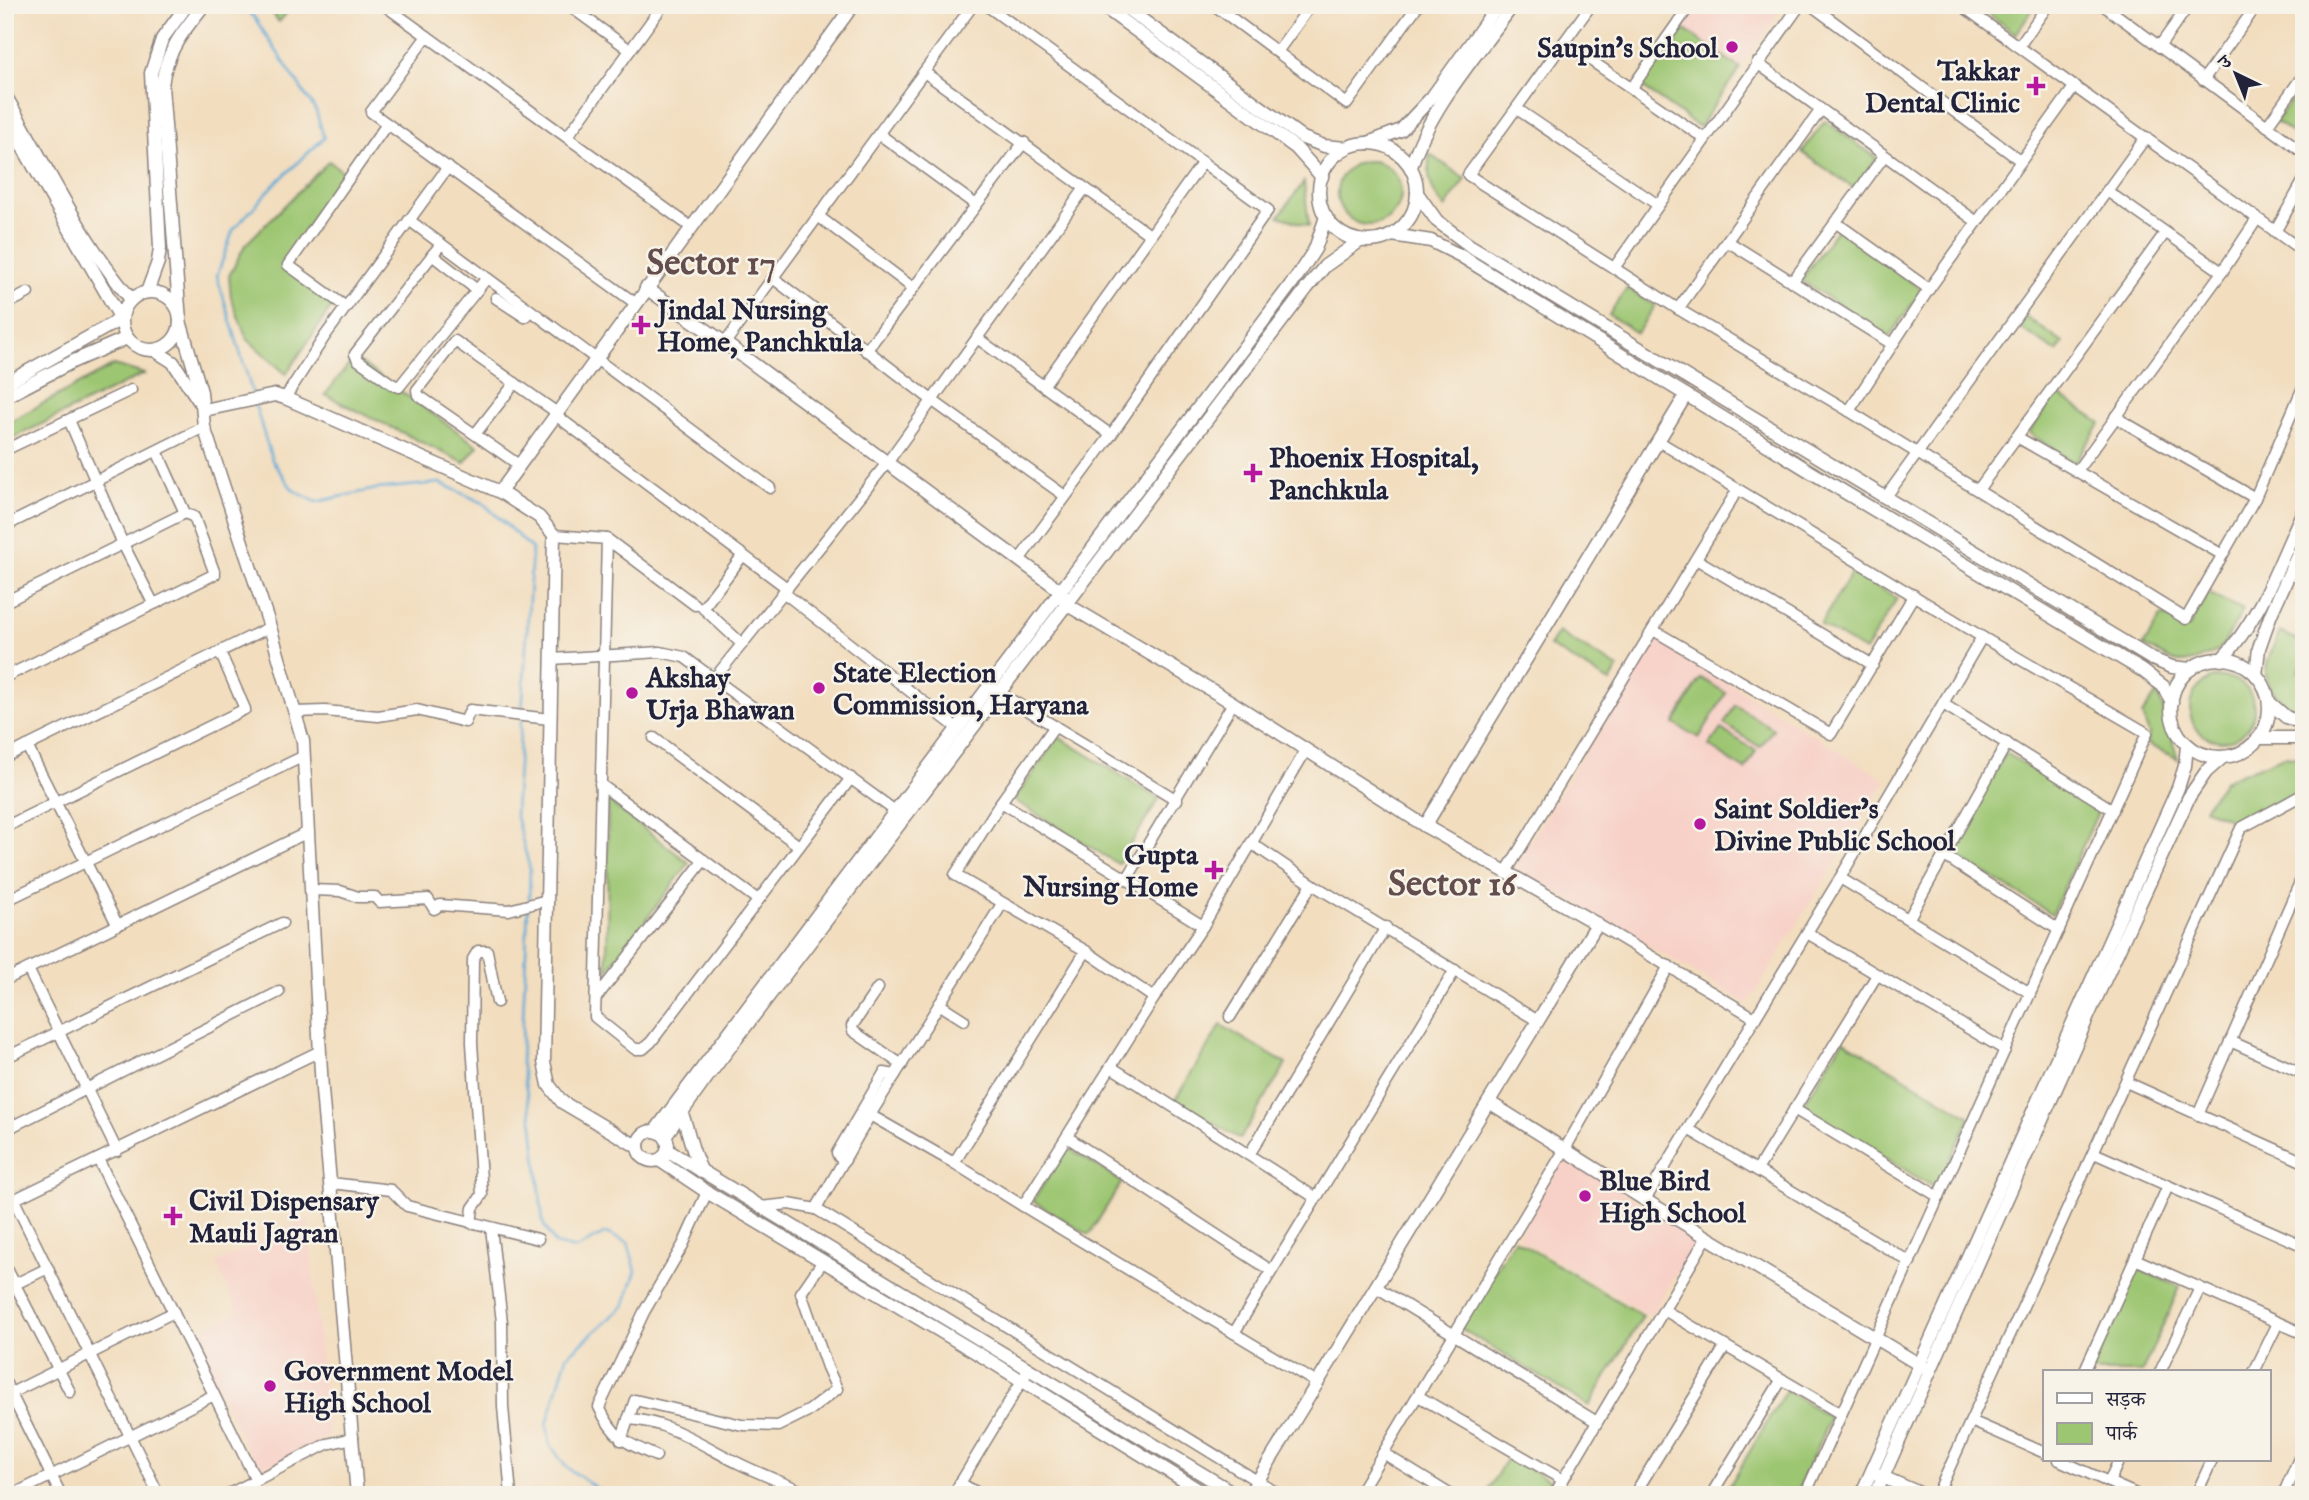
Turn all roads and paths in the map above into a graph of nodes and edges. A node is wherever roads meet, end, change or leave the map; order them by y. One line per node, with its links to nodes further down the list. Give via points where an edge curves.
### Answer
1 (187, 5): 88 (street, via 162,39 151,73 160,248)
2 (384, 5): 25 (street)
3 (568, 5): 29 (street)
4 (663, 5): 29 (street)
5 (853, 5): 69 (street)
6 (973, 5): 32 (street)
7 (986, 5): 53 (street)
8 (1101, 5): 56 (street, via 1296,149)
9 (1122, 5): 49 (street, via 1303,138)
10 (1214, 5): 30 (street)
11 (1311, 5): 30 (street)
12 (1418, 5): 30 (street, via 1347,104)
13 (1497, 5): 48 (street, via 1424,106 1401,130)
14 (1513, 5): 55 (street, via 1418,141)
15 (1591, 5): 26 (street)
16 (1690, 5): 36 (street)
17 (1800, 5): 31 (street)
18 (1811, 5): 52 (street)
19 (1961, 5): 27 (street)
20 (2048, 5): 27 (street)
21 (2103, 5): 28 (street)
22 (2189, 5): 28 (street)
23 (2257, 5): 34 (street)
24 (204, 6): 98 (street, via 167,58 162,86)
25 (427, 36): 41 (street, via 371,112); 44 (street)
26 (1564, 43): 36 (street); 38 (street)
27 (2019, 46): 35 (street)
28 (2159, 47): 34 (street)
29 (631, 50): 44 (street)
30 (1277, 52)
31 (1758, 64): 39 (street); 46 (street)
32 (924, 72): 43 (street); 47 (street)
33 (2304, 74): 42 (street)
34 (2203, 80): 42 (street)
35 (2074, 86): 45 (street); 52 (street)
36 (1631, 89): 46 (street)
37 (5, 95): 91 (street, via 89,239)
38 (1517, 109): 62 (street); 79 (street, via 1468,174)
39 (1820, 111): 51 (street); 75 (street)
40 (5, 116): 97 (street)
41 (387, 124): 54 (street); 94 (street, via 288,265)
42 (2267, 126): 50 (street)
43 (879, 134): 61 (street); 63 (street)
44 (567, 137): 69 (street)
45 (2146, 137): 59 (street); 65 (street)
46 (1705, 139): 62 (street)
47 (1024, 142): 58 (street); 61 (street)
48 (1367, 143): 49 (street); 55 (street, via 1389,148)
49 (1346, 148): 56 (street)
50 (2304, 153)
51 (1884, 156): 67 (street); 68 (street)
52 (2021, 161): 68 (street)
53 (1203, 162): 72 (street); 122 (street, via 1268,209)
54 (448, 167): 66 (street); 92 (street)
55 (1410, 167): 60 (street)
56 (1321, 177): 64 (street, via 1319,196)
57 (2304, 180): 70 (street)
58 (1085, 188): 72 (street); 100 (street)
59 (2108, 191): 71 (street); 127 (street)
60 (1417, 193): 73 (street, via 1407,222); 137 (street, via 1437,221 1469,245)
61 (976, 205): 85 (street)
62 (1658, 205): 79 (street)
63 (818, 216): 81 (street); 85 (street)
64 (1326, 217): 74 (street, via 1340,233); 151 (street, via 1315,249 1298,275)
65 (2257, 219): 70 (street); 80 (street)
66 (409, 220): 76 (street); 94 (street)
67 (1835, 222): 83 (street); 86 (street)
68 (1977, 222): 86 (street)
69 (691, 227): 84 (street)
70 (2275, 232): 77 (street)
71 (2165, 233): 80 (street); 123 (street)
72 (1150, 235): 109 (street)
73 (1392, 235): 74 (street); 111 (street, via 1431,241 1461,256)
74 (1360, 241): 155 (street, via 1325,266 1307,288)
75 (1727, 241): 83 (street); 95 (street)
76 (441, 244): 78 (street); 82 (street)
77 (2304, 252)
78 (432, 255): 87 (street); 87 (street, via 355,354 358,360 399,387)
79 (1614, 268): 95 (street)
80 (2222, 272): 118 (street)
81 (773, 278): 101 (street); 104 (street)
82 (486, 279): 87 (street); 96 (street)
83 (1792, 282): 102 (street)
84 (646, 288): 92 (street); 101 (street)
85 (913, 288): 104 (street)
86 (1929, 289): 102 (street)
87 (477, 290)
88 (147, 292): 91 (street); 98 (street, via 170,299)
89 (28, 293): 93 (street)
90 (496, 298): 96 (street, via 524,317)
91 (131, 299): 97 (street)
92 (635, 303): 105 (street)
93 (5, 305)
94 (346, 307): 113 (street)
95 (1678, 309): 116 (street)
96 (531, 311): 105 (street)
97 (121, 319): 99 (street); 107 (street)
98 (180, 321): 103 (street, via 175,337); 115 (street)
99 (127, 338): 103 (street, via 139,348); 112 (street)
100 (978, 338): 109 (street); 114 (street)
101 (725, 343): 128 (street)
102 (1892, 344): 116 (street)
103 (154, 350): 115 (street, via 173,362)
104 (866, 351): 114 (street)
105 (596, 357): 117 (street); 132 (street)
106 (515, 383): 117 (street); 121 (street); 121 (street, via 453,342 417,393)
107 (5, 384)
108 (2304, 385): 138 (street)
109 (1043, 386): 122 (street)
110 (131, 390): 119 (street)
111 (1686, 395): 124 (street); 171 (street, via 2143,671 2163,686)
112 (5, 397)
113 (285, 398): 115 (street, via 275,395); 135 (street)
114 (933, 401): 128 (street); 136 (street)
115 (204, 410): 120 (street)
116 (1849, 411): 127 (street)
117 (555, 413): 129 (street); 147 (street)
118 (2115, 417): 130 (street); 138 (street)
119 (69, 420): 125 (street); 131 (street)
120 (204, 427): 126 (street); 157 (street)
121 (476, 433): 129 (street)
122 (1111, 435): 136 (street)
123 (2017, 437): 130 (street); 134 (street)
124 (1658, 441): 133 (street); 198 (street)
125 (5, 450)
126 (157, 451): 131 (street); 140 (street)
127 (1917, 454): 134 (street); 137 (street)
128 (887, 463): 149 (street); 150 (street)
129 (519, 465): 135 (street)
130 (2076, 472): 146 (street)
131 (96, 481): 141 (street); 145 (street)
132 (770, 488)
133 (1738, 489): 148 (street); 152 (street)
134 (1978, 490): 146 (street, via 2186,619)
135 (500, 492): 142 (street, via 539,517)
136 (1065, 495): 149 (street)
137 (1885, 498): 166 (street, via 2152,659)
138 (2255, 498): 146 (street)
139 (2304, 509): 164 (street, via 2261,603 2240,641)
140 (185, 513): 145 (street); 154 (street, via 194,517 215,574)
141 (5, 526)
142 (554, 535): 143 (street); 163 (street)
143 (607, 540): 156 (street); 162 (street)
144 (2304, 541): 167 (street, via 2271,614 2259,648)
145 (123, 544): 153 (street); 154 (street)
146 (2221, 554)
147 (743, 555): 150 (street); 160 (street, via 703,608)
148 (1696, 559): 158 (street); 165 (street)
149 (1018, 560): 151 (street)
150 (785, 590): 160 (street); 179 (street)
151 (1061, 591): 155 (street); 170 (street)
152 (1914, 595): 159 (street); 165 (street)
153 (5, 602)
154 (156, 603): 168 (street)
155 (1066, 604): 170 (street); 173 (street)
156 (695, 605)
157 (270, 627): 161 (street); 175 (street)
158 (1653, 630): 165 (street, via 1831,734); 206 (street)
159 (1982, 637): 174 (street); 196 (street, via 2147,733)
160 (742, 644): 169 (street)
161 (220, 652): 185 (street); 194 (street, via 245,709)
162 (603, 656): 163 (street); 169 (street, via 660,652 684,657); 191 (street)
163 (552, 659): 176 (street)
164 (2221, 660): 166 (street); 167 (street, via 2241,664)
165 (1872, 665)
166 (2191, 669): 171 (street, via 2179,682)
167 (2256, 675): 172 (street)
168 (5, 677)
169 (715, 680): 190 (street)
170 (994, 689): 178 (street); 179 (street); 197 (street)
171 (2172, 702): 184 (street, via 2175,727)
172 (2269, 702): 177 (street, via 2286,717); 181 (street, via 2267,723)
173 (1233, 703): 186 (street); 193 (street)
174 (1943, 704): 183 (street); 208 (street)
175 (295, 712): 176 (street, via 379,716 417,710 465,722 470,710); 187 (street)
176 (550, 719): 212 (street)
177 (2304, 724)
178 (1055, 726): 193 (street); 195 (street)
179 (957, 728): 197 (street)
180 (654, 738): 202 (street)
181 (2259, 738): 182 (street); 189 (street, via 2244,751)
182 (2304, 738)
183 (2007, 743): 196 (street); 203 (street)
184 (2187, 744): 189 (street, via 2202,754); 306 (street, via 2178,788)
185 (26, 746): 188 (street); 194 (street)
186 (1306, 750): 198 (street); 201 (street)
187 (304, 755): 200 (street); 205 (street)
188 (5, 757)
189 (2223, 757): 306 (street, via 2189,797)
190 (851, 778): 197 (street); 202 (street)
191 (600, 784): 204 (street); 234 (street)
192 (2304, 794): 249 (street, via 2241,828)
193 (1177, 800): 209 (street)
194 (55, 802): 199 (street); 205 (street)
195 (1001, 802): 209 (street); 215 (street, via 954,875)
196 (2113, 810): 222 (street)
197 (900, 814): 254 (street); 259 (street)
198 (1425, 826): 206 (street)
199 (5, 827)
200 (308, 832): 211 (street); 218 (street)
201 (1251, 843): 210 (street); 220 (street)
202 (799, 846): 213 (street)
203 (1942, 855): 216 (street); 222 (street)
204 (704, 860): 213 (street); 234 (street)
205 (85, 862): 214 (street); 218 (street)
206 (1506, 872): 219 (street)
207 (2304, 873): 242 (street)
208 (1840, 878): 216 (street); 223 (street)
209 (1127, 879): 220 (street)
210 (1312, 884): 221 (street); 237 (street)
211 (312, 890): 212 (street, via 375,897 379,902 428,899 434,909 440,905 509,910); 244 (street)
212 (547, 900): 261 (street, via 544,1062 550,1084 562,1102)
213 (758, 900): 234 (street, via 643,1049 635,1049 595,1017)
214 (5, 901)
215 (1002, 904): 224 (street); 236 (street)
216 (1909, 918): 232 (street)
217 (282, 923): 241 (street)
218 (117, 924): 226 (street)
219 (1597, 924): 225 (street); 240 (street)
220 (1203, 926): 233 (street)
221 (1386, 927): 227 (street); 266 (street)
222 (2059, 930): 232 (street)
223 (1807, 933): 228 (street); 238 (street)
224 (1086, 951): 233 (street); 270 (street)
225 (1669, 967): 238 (street); 262 (street)
226 (28, 969): 229 (street); 241 (street)
227 (1455, 970): 240 (street); 277 (street)
228 (1877, 975): 243 (street); 252 (street)
229 (5, 980)
230 (878, 988): 247 (street, via 853,1031)
231 (279, 992): 250 (street)
232 (2030, 993): 243 (street)
233 (1154, 998): 246 (street)
234 (595, 999)
235 (497, 1002): 283 (street, via 487,951 478,951 473,959 472,1043 482,1195 473,1208)
236 (939, 1004): 239 (street); 247 (street)
237 (1230, 1017)
238 (1755, 1018): 258 (street)
239 (964, 1020)
240 (1538, 1021): 251 (street)
241 (58, 1032): 245 (street); 250 (street)
242 (2230, 1041): 248 (street); 256 (street)
243 (2005, 1050): 276 (street)
244 (320, 1051): 263 (street); 273 (street)
245 (5, 1058)
246 (1111, 1067): 260 (street); 266 (street)
247 (898, 1070): 255 (street); 268 (street, via 884,1073 837,1153)
248 (2303, 1072)
249 (2126, 1082): 256 (street); 264 (street)
250 (87, 1089): 257 (street); 263 (street)
251 (1489, 1101): 262 (street); 295 (street)
252 (1794, 1109): 271 (street); 276 (street)
253 (5, 1112): 257 (street)
254 (682, 1114): 259 (street); 272 (street)
255 (870, 1115): 268 (street); 270 (street)
256 (2198, 1115): 269 (street)
257 (9, 1128)
258 (1688, 1129): 271 (street); 278 (street)
259 (660, 1134): 261 (street, via 643,1135); 265 (street, via 668,1143)
260 (1067, 1137): 280 (street); 293 (street)
261 (638, 1147): 265 (street, via 647,1160)
262 (1565, 1149): 278 (street); 301 (street)
263 (117, 1151): 267 (street)
264 (2094, 1153): 274 (street); 321 (street)
265 (663, 1155): 272 (street); 275 (street)
266 (1249, 1155): 277 (street)
267 (98, 1159): 279 (street); 298 (street)
268 (845, 1160): 282 (street)
269 (2304, 1162)
270 (954, 1163): 280 (street)
271 (1757, 1170): 290 (street)
272 (702, 1173): 281 (street)
273 (331, 1183): 283 (street, via 391,1190 407,1206); 324 (street)
274 (2168, 1186): 287 (street); 288 (street)
275 (707, 1192): 289 (street); 325 (street, via 599,1407)
276 (1939, 1197): 290 (street)
277 (1316, 1198): 293 (street)
278 (1645, 1199): 285 (street)
279 (10, 1202): 292 (street)
280 (1023, 1206): 300 (street)
281 (760, 1207): 282 (street, via 789,1204); 311 (street)
282 (816, 1209): 337 (street)
283 (471, 1223): 284 (street)
284 (491, 1228): 286 (street); 347 (street, via 502,1322)
285 (1707, 1237): 297 (street); 303 (street)
286 (538, 1239)
287 (2304, 1246)
288 (2135, 1259): 296 (street); 308 (street)
289 (822, 1261): 311 (street); 320 (street, via 801,1293 837,1389 778,1426 742,1425 635,1400)
290 (1910, 1262): 303 (street)
291 (5, 1265): 294 (street)
292 (48, 1268): 294 (street); 305 (street)
293 (1270, 1270): 300 (street)
294 (10, 1287): 307 (street)
295 (1376, 1287): 301 (street); 314 (street)
296 (2200, 1288): 299 (street); 309 (street)
297 (1664, 1310): 304 (street); 322 (street)
298 (174, 1312): 305 (street); 317 (street)
299 (2278, 1323): 302 (street); 310 (street)
300 (1234, 1333): 314 (street)
301 (1455, 1334): 318 (street); 322 (street)
302 (2304, 1334)
303 (1876, 1338): 306 (street); 319 (street)
304 (1725, 1347): 312 (street); 356 (street)
305 (90, 1354): 307 (street); 323 (street)
306 (1924, 1367): 333 (street)
307 (58, 1370): 315 (street); 316 (street)
308 (2085, 1370)
309 (2161, 1370)
310 (2255, 1370)
311 (1025, 1375): 339 (street); 341 (street); 350 (street)
312 (1782, 1379): 319 (street); 357 (street)
313 (5, 1382): 316 (street)
314 (1317, 1383): 337 (street)
315 (69, 1392)
316 (8, 1395): 334 (street)
317 (214, 1395): 323 (street); 335 (street)
318 (1418, 1396): 328 (street); 336 (street)
319 (1841, 1415): 358 (street)
320 (628, 1419): 325 (street); 340 (street, via 648,1420 671,1429)
321 (1972, 1421): 327 (street); 362 (street)
322 (1597, 1422): 336 (street)
323 (130, 1436): 334 (street); 344 (street)
324 (353, 1438): 335 (street, via 327,1444); 346 (street)
325 (621, 1440): 329 (street)
326 (2304, 1447): 365 (street)
327 (2043, 1452)
328 (1382, 1453): 353 (street); 354 (street)
329 (656, 1456)
330 (2064, 1462): 338 (street)
331 (2118, 1462): 338 (street)
332 (2211, 1462): 364 (street)
333 (1877, 1474): 359 (street); 360 (street); 361 (street)
334 (51, 1475): 342 (street); 343 (street)
335 (256, 1480): 345 (street)
336 (1563, 1480): 355 (street)
337 (1257, 1481): 351 (street); 352 (street)
338 (2109, 1482): 363 (street)
339 (960, 1483): 348 (street); 349 (street)
340 (800, 1492)
341 (1233, 1494)
342 (12, 1495)
343 (61, 1495)
344 (159, 1495)
345 (227, 1495)
346 (357, 1495)
347 (511, 1495)
348 (953, 1495)
349 (981, 1495)
350 (1207, 1495)
351 (1249, 1495)
352 (1280, 1495)
353 (1358, 1495)
354 (1451, 1495)
355 (1554, 1495)
356 (1634, 1495)
357 (1712, 1495)
358 (1805, 1495)
359 (1861, 1495)
360 (1875, 1495)
361 (1924, 1495)
362 (1937, 1495)
363 (2138, 1495)
364 (2196, 1495)
365 (2283, 1495)

